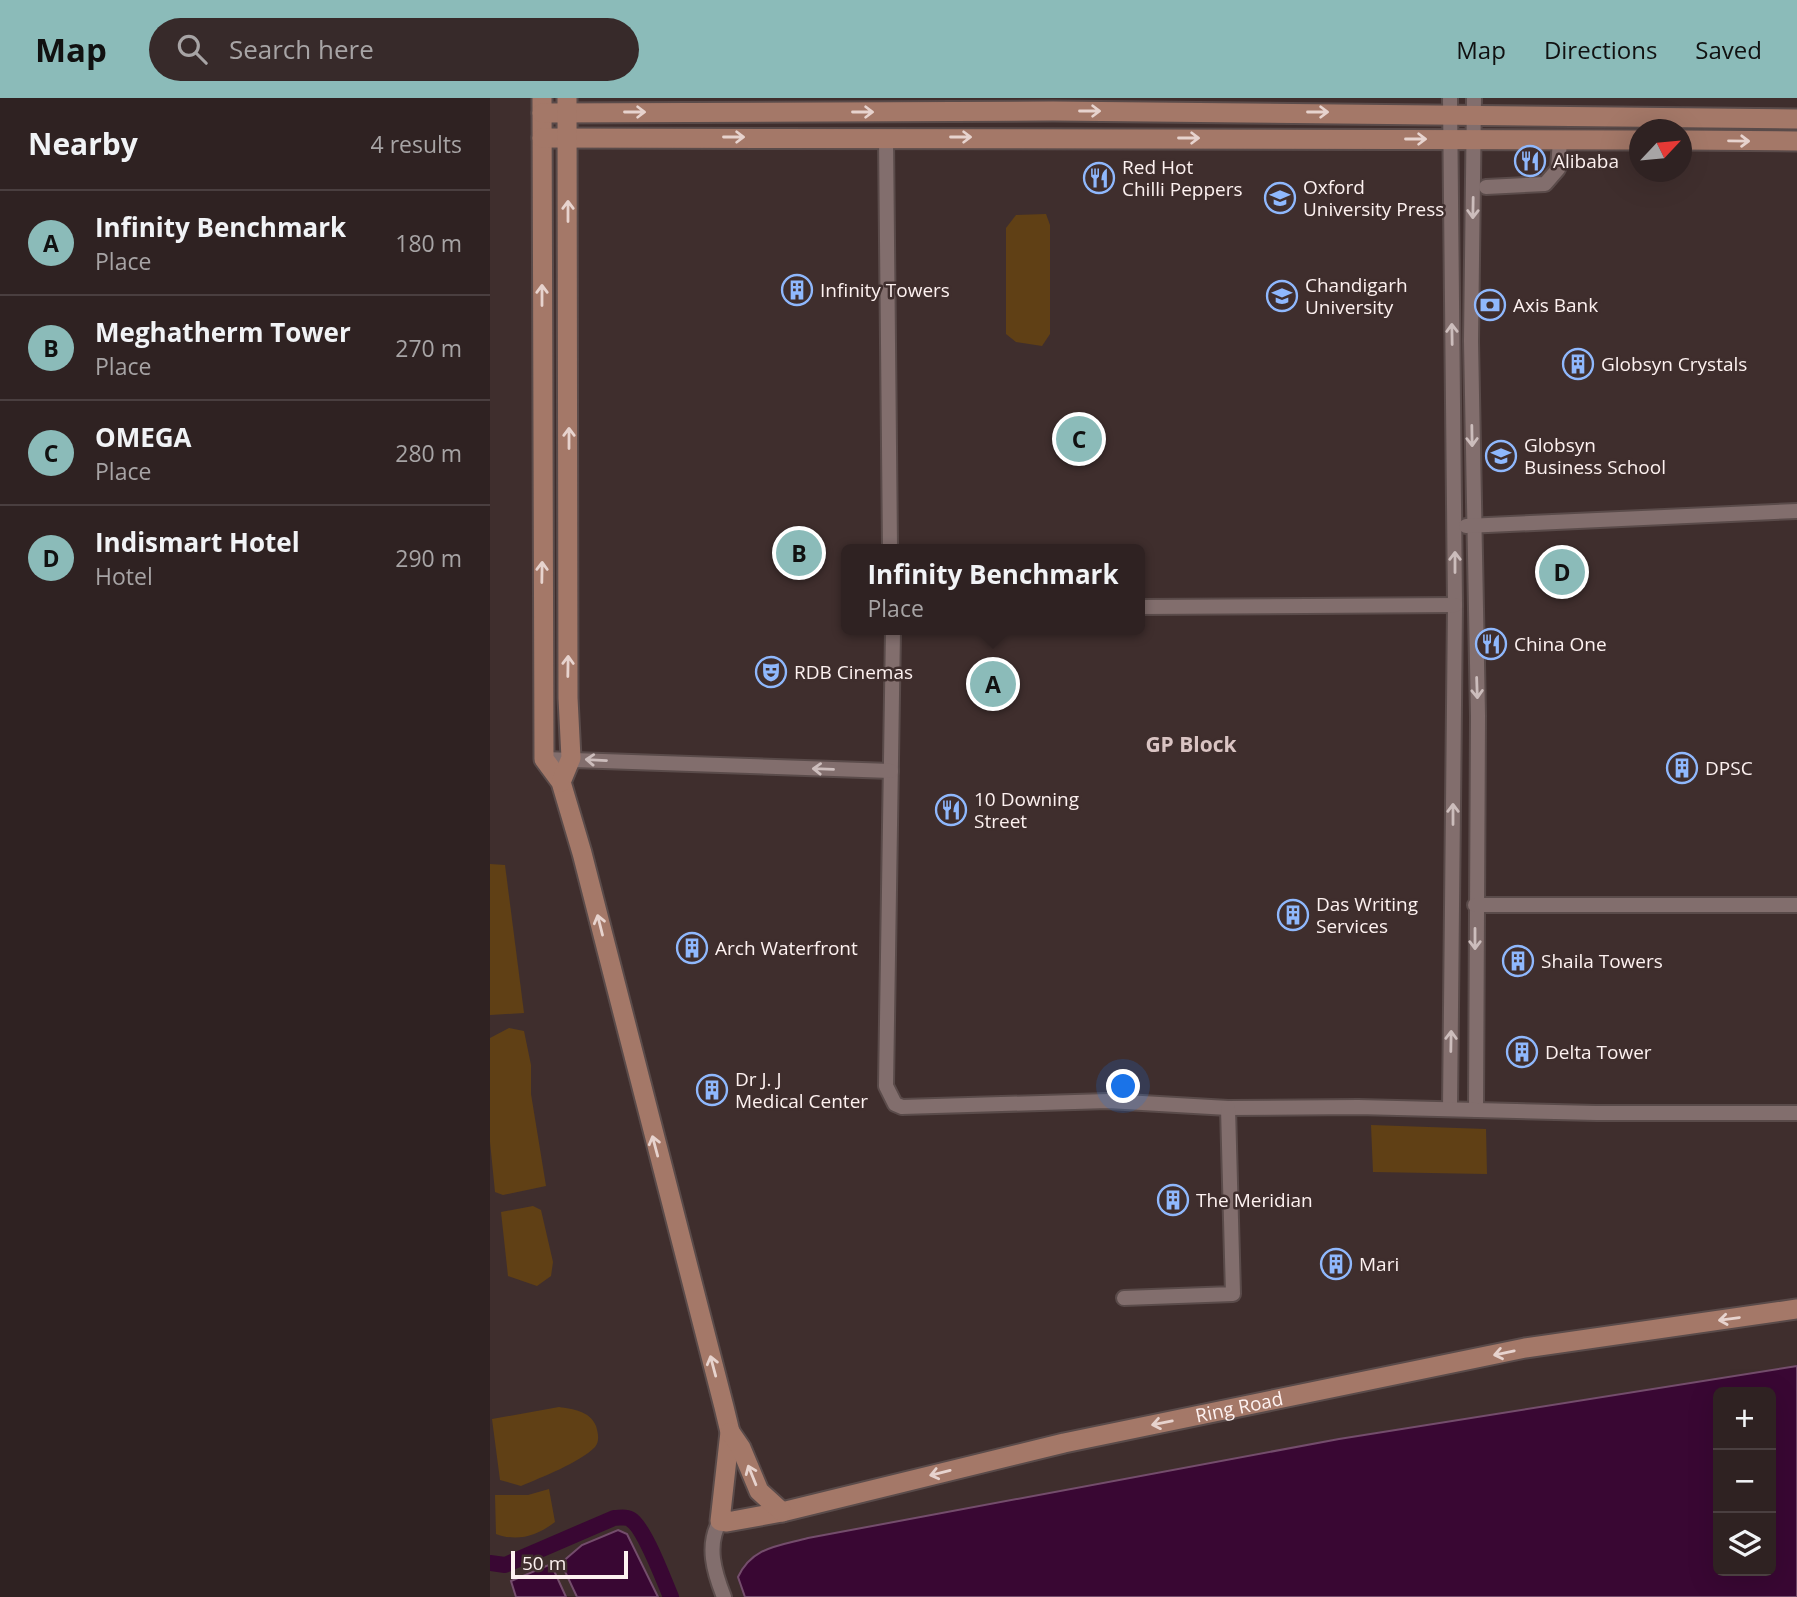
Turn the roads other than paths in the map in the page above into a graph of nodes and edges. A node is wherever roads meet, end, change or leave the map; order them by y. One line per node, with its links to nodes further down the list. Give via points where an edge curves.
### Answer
1 (567, 105): 3 (street); 5 (street, one-way to 5); 9 (street)
2 (1450, 105): 4 (street); 5 (street, one-way to 2); 10 (street)
3 (542, 106): 8 (street)
4 (1474, 106): 6 (street); 11 (street)
5 (901, 112): 7 (street)
6 (1797, 119)
7 (894, 137): 9 (street, one-way to 7); 10 (street, one-way to 10); 24 (street)
8 (542, 138): 9 (street); 18 (street, one-way to 8)
9 (567, 138): 17 (street, one-way to 9)
10 (1448, 139): 11 (street); 20 (street, one-way to 10)
11 (1474, 140): 12 (street); 21 (street, one-way to 21)
12 (1560, 140): 13 (street); 16 (street, via 1558,169 1545,184)
13 (1629, 140)
14 (1692, 140): 15 (street, one-way to 15)
15 (1797, 141)
16 (1486, 187)
17 (568, 343): 18 (street); 23 (street, one-way to 17)
18 (543, 344): 22 (street)
19 (1797, 511): 21 (street)
20 (1455, 526): 21 (street); 25 (street, one-way to 20)
21 (1473, 526): 36 (street, one-way to 36, via 1478,716)
22 (543, 530): 23 (street); 27 (street, one-way to 22)
23 (569, 531): 28 (street)
24 (890, 544)
25 (1455, 605): 26 (street); 39 (street, one-way to 25)
26 (1145, 607)
27 (542, 623): 28 (street); 30 (street)
28 (568, 624): 31 (street, one-way to 28)
29 (893, 635): 34 (street)
30 (542, 696): 31 (street); 33 (street)
31 (568, 698): 32 (street)
32 (571, 758): 33 (street); 34 (street, one-way to 32); 35 (street)
33 (544, 759): 35 (street)
34 (891, 771): 38 (street, via 886,1086 895,1104 1108,1101)
35 (561, 782): 44 (street, one-way to 35)
36 (1475, 905): 37 (street); 40 (street, one-way to 40)
37 (1797, 905)
38 (1228, 1108): 39 (street); 42 (street, via 1233,1294)
39 (1450, 1110): 40 (street)
40 (1476, 1110): 41 (street)
41 (1797, 1113)
42 (1124, 1298)
43 (1797, 1309): 45 (street, Ring Road, one-way to 45, via 1525,1348 1064,1443)
44 (730, 1432): 45 (street, one-way to 44, via 759,1491); 46 (street)
45 (782, 1512): 46 (street, Ring Road)
46 (720, 1521): 47 (street, via 712,1545)
47 (724, 1597)

